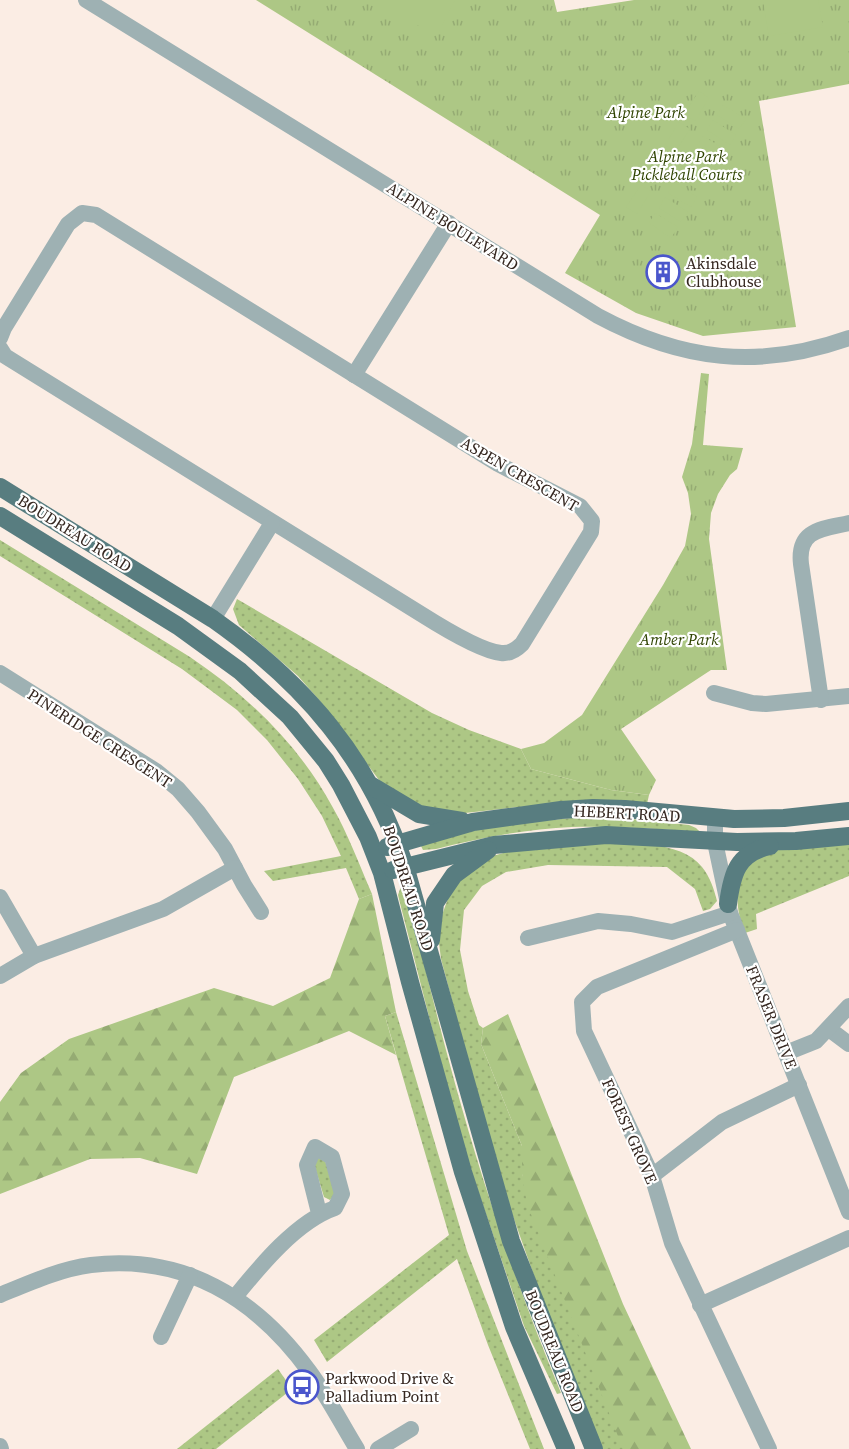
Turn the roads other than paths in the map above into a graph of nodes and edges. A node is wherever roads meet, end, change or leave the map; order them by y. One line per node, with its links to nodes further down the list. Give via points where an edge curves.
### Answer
1 (86, 0): 2 (street, ALPINE BOULEVARD)
2 (449, 224): 4 (street, ALPINE BOULEVARD, via 598,316 668,346 708,355 769,357); 6 (street)
3 (0, 338): 6 (street, ASPEN CRESCENT, via 68,224 78,215 89,213)
4 (849, 338)
5 (0, 348): 9 (street, ASPEN CRESCENT, via 5,356)
6 (354, 375): 9 (street, ASPEN CRESCENT, via 519,476 580,506 592,521 589,536 522,644 512,652 502,653 436,623)
7 (0, 487): 11 (main road, BOUDREAU ROAD)
8 (0, 516): 25 (main road, BOUDREAU ROAD, via 178,626 256,684 326,761 354,807)
9 (272, 523): 11 (street)
10 (849, 523): 15 (street, via 812,534 803,541 801,549)
11 (213, 619): 16 (main road, BOUDREAU ROAD, via 268,660 308,699)
12 (0, 673): 27 (street, PINERIDGE CRESCENT, via 156,771 178,789 225,849)
13 (714, 693): 15 (street, via 752,703)
14 (849, 696): 15 (street)
15 (821, 700)
16 (371, 786): 19 (main road, via 419,814); 23 (main road, BOUDREAU ROAD)
17 (849, 811): 18 (main road, HEBERT ROAD, via 784,818)
18 (715, 818): 19 (main road, HEBERT ROAD, via 593,808); 21 (street, FRASER DRIVE)
19 (473, 822): 23 (main road, HEBERT ROAD)
20 (849, 836): 22 (main road, HEBERT ROAD)
21 (715, 842): 22 (main road, HEBERT ROAD); 24 (main road, HEBERT ROAD, via 606,836); 30 (street, FRASER DRIVE)
22 (796, 842): 30 (main road, via 761,848 744,858 735,871)
23 (397, 843): 25 (main road, HEBERT ROAD); 26 (main road, BOUDREAU ROAD)
24 (494, 845): 26 (main road, HEBERT ROAD); 34 (main road, via 453,875 435,903)
25 (374, 851): 28 (main road, BOUDREAU ROAD)
26 (405, 866): 28 (main road, HEBERT ROAD); 34 (main road, BOUDREAU ROAD)
27 (235, 868): 31 (street, PINERIDGE CRESCENT); 35 (street, via 163,909)
28 (382, 873): 54 (main road, BOUDREAU ROAD, via 463,1172 514,1327)
29 (0, 897): 35 (street)
30 (729, 908): 32 (street, FRASER DRIVE); 33 (street, via 672,932 598,921)
31 (261, 912)
32 (737, 930): 40 (street, FRASER DRIVE); 42 (street, FOREST GROVE, via 597,987 582,1002 584,1031)
33 (528, 938)
34 (429, 950): 55 (main road, BOUDREAU ROAD, via 511,1241)
35 (34, 956): 36 (street)
36 (0, 976)
37 (849, 1006): 38 (street)
38 (829, 1029): 39 (street); 40 (street, via 816,1041)
39 (849, 1044)
40 (786, 1053): 41 (street, FRASER DRIVE)
41 (799, 1085): 42 (street, via 722,1122); 43 (street, FRASER DRIVE)
42 (652, 1176): 49 (street, FOREST GROVE, via 672,1243)
43 (849, 1212)
44 (319, 1213): 48 (street, via 300,1227)
45 (849, 1238): 49 (street)
46 (190, 1275): 47 (street, via 151,1266 90,1265); 48 (street); 50 (street)
47 (0, 1295)
48 (235, 1297): 52 (street, via 298,1357)
49 (700, 1305): 56 (street, FOREST GROVE)
50 (161, 1337)
51 (411, 1429): 53 (street)
52 (357, 1449)
53 (378, 1449)
54 (566, 1449)
55 (594, 1449)
56 (769, 1449)

